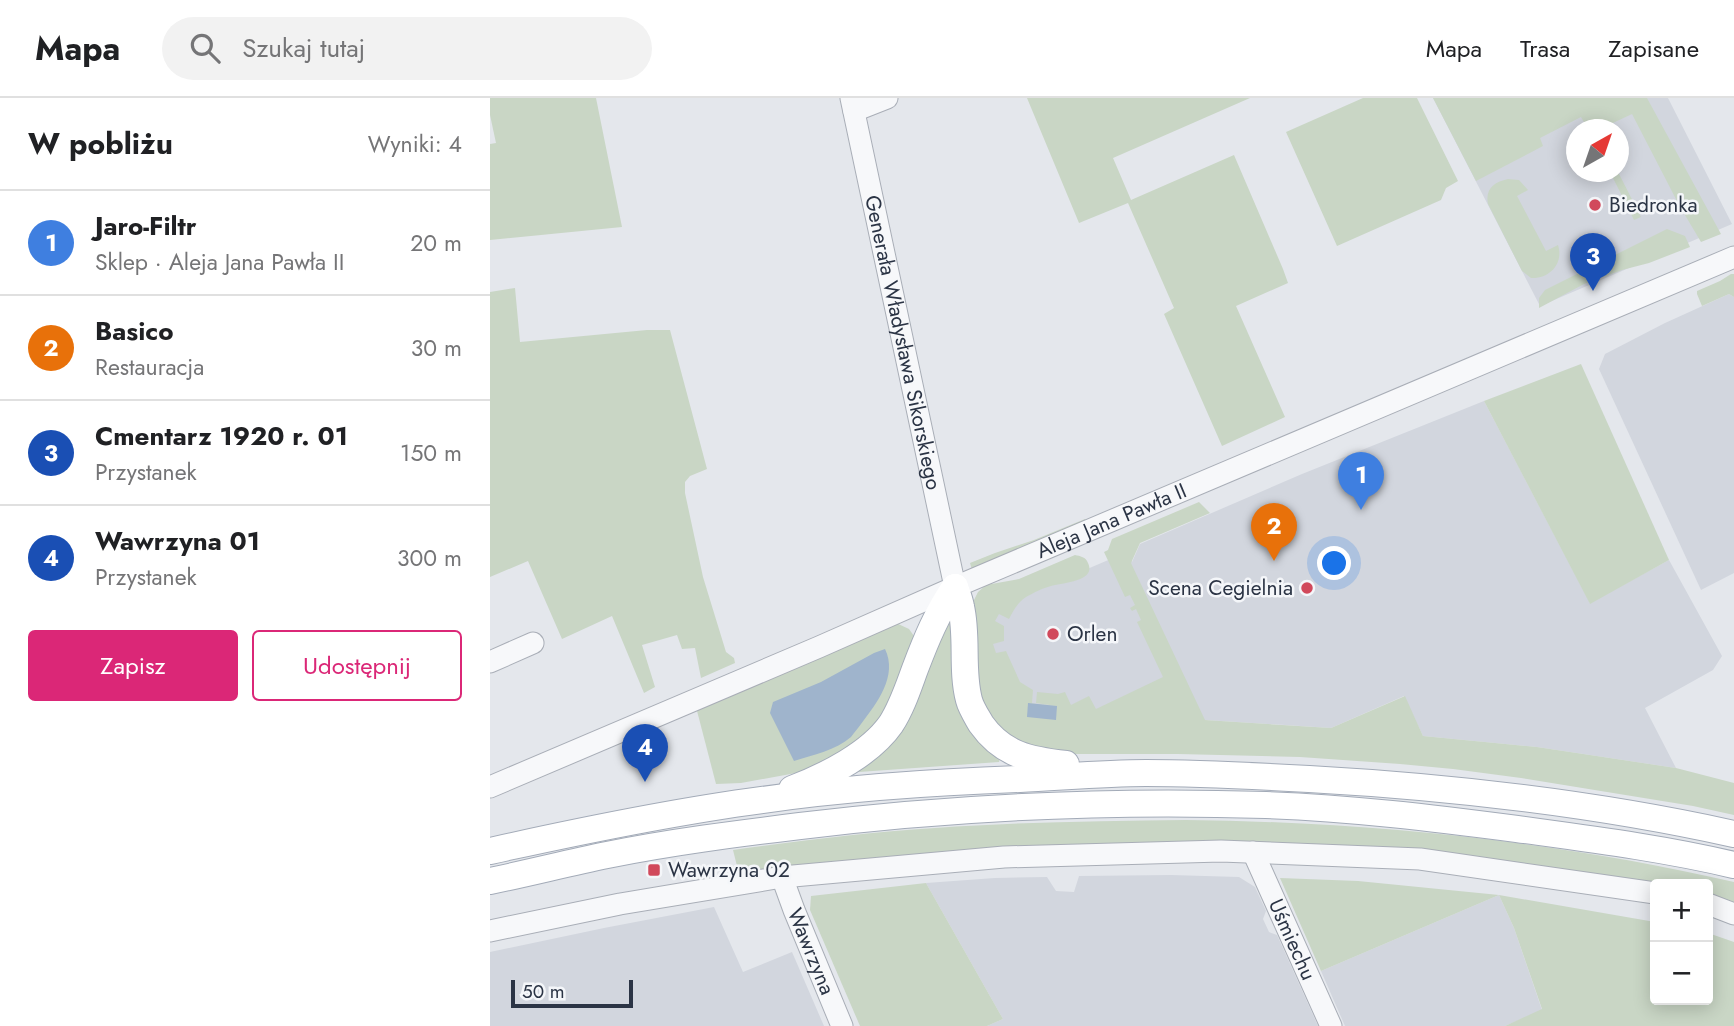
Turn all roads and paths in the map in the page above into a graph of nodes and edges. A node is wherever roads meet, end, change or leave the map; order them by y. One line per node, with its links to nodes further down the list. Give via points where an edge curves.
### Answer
1 (887, 98): 2 (street)
2 (853, 105): 4 (street, Generała Władysława Sikorskiego)
3 (1734, 257): 4 (street, Aleja Jana Pawła II)
4 (955, 587): 7 (main road, via 962,609 969,701 989,735 1005,748 1034,760); 8 (street, Aleja Jana Pawła II); 9 (main road, via 930,630 890,725 867,748 832,771)
5 (533, 643): 6 (street)
6 (490, 662)
7 (1145, 773): 9 (main road, via 953,782); 10 (main road, via 1378,783 1493,794)
8 (490, 787)
9 (764, 799): 11 (main road)
10 (1734, 834)
11 (490, 851)
12 (1253, 852): 14 (street, via 1004,857); 16 (street, via 1420,859); 21 (street, Uśmiechu)
13 (1734, 865): 15 (main road, via 1649,847 1366,811 1144,804 864,818 709,837)
14 (782, 877): 19 (street); 20 (street, Wawrzyna)
15 (490, 881)
16 (1650, 892)
17 (1713, 906): 18 (street)
18 (1734, 914)
19 (490, 931)
20 (842, 1026)
21 (1331, 1026)

